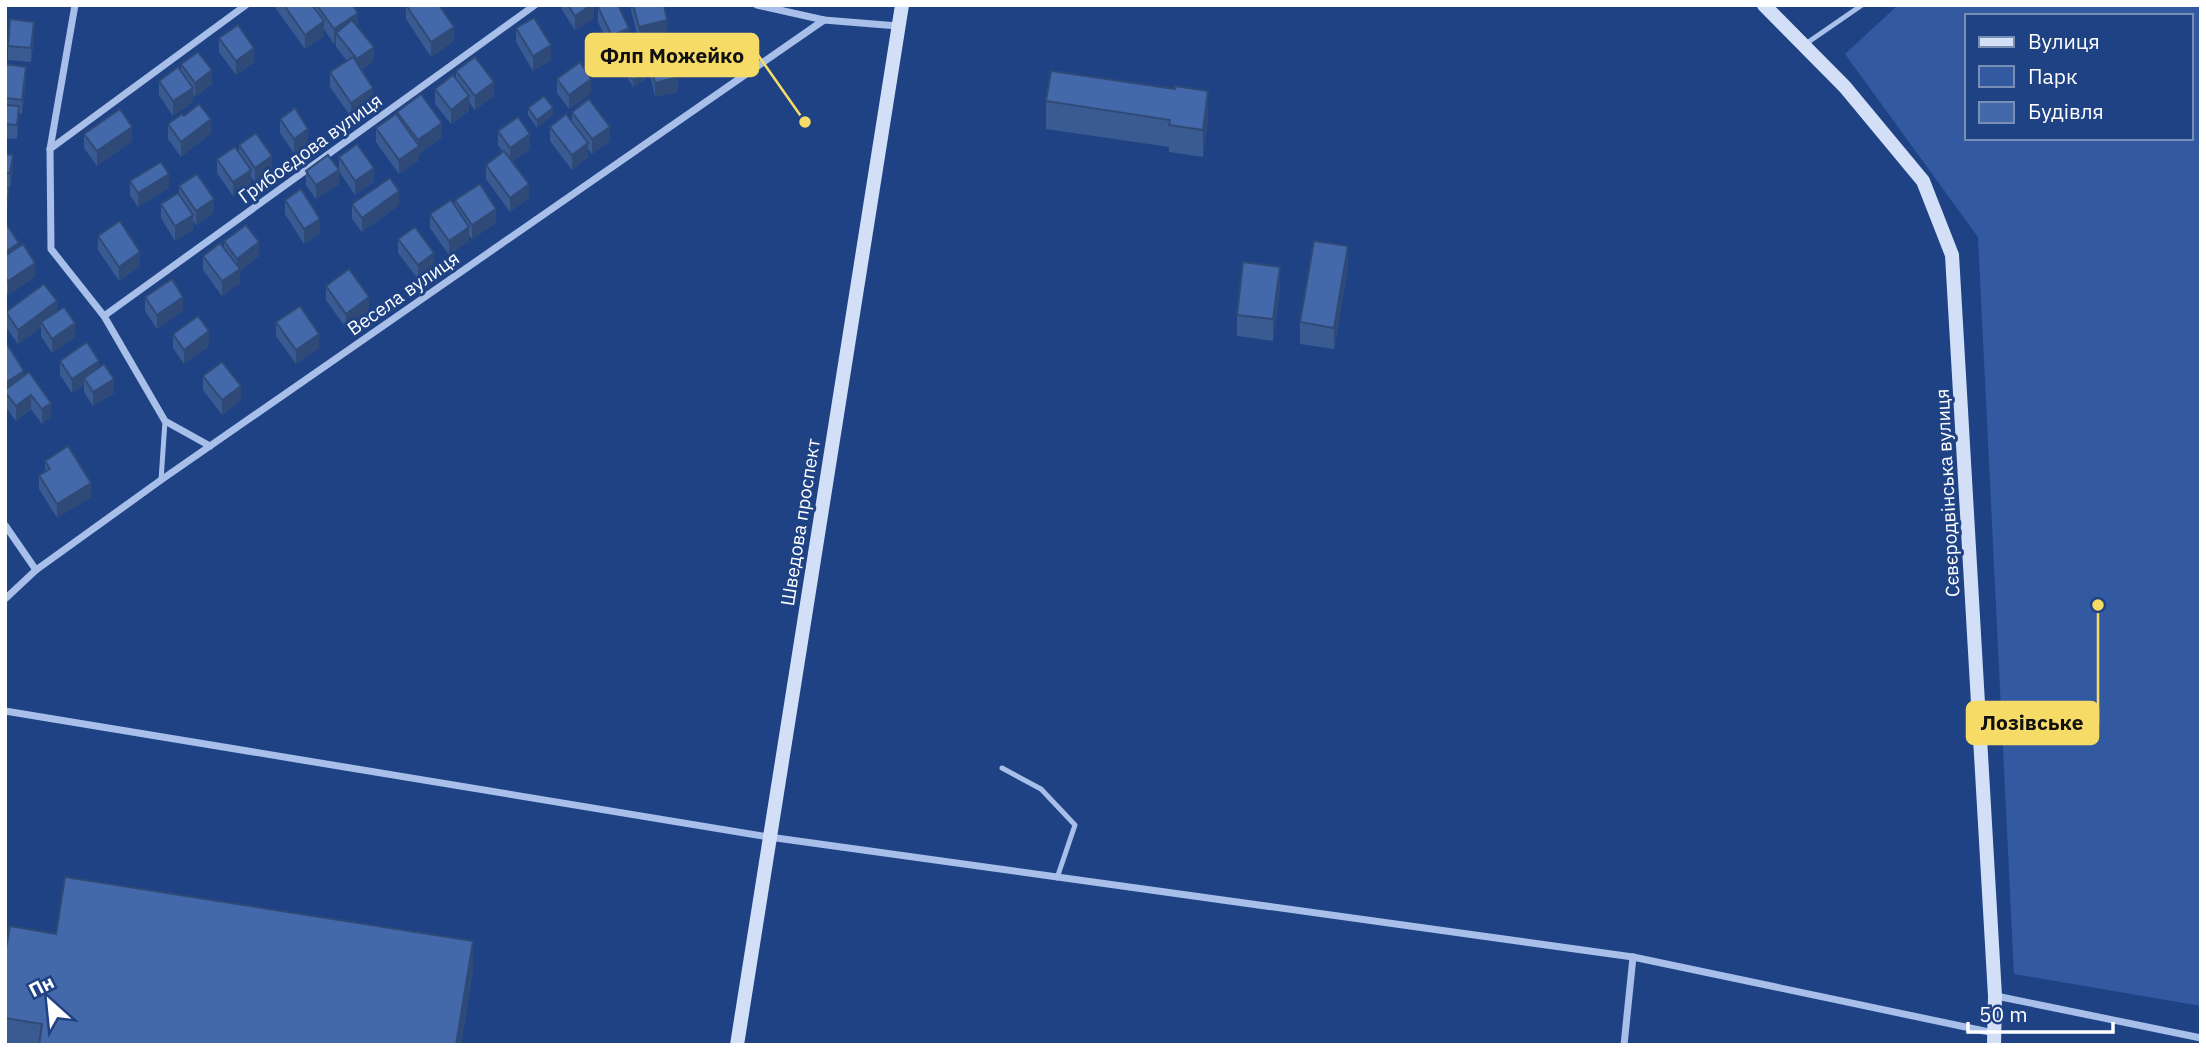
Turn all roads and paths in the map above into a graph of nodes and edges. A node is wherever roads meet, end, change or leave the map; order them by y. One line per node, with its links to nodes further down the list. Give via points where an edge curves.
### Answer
1 (75, 5): 11 (street)
2 (246, 5): 11 (street)
3 (535, 5): 12 (street, Грибоєдова вулиця)
4 (757, 5): 8 (street)
5 (902, 5): 9 (street, Шведова проспект)
6 (1764, 5): 10 (street, Сєвєродвінська вулиця)
7 (1862, 5): 10 (lane)
8 (824, 20): 9 (street); 14 (street, Весела вулиця)
9 (899, 26): 21 (street, Шведова проспект)
10 (1803, 45): 24 (street, Сєвєродвінська вулиця, via 1845,87 1923,181 1952,255)
11 (50, 149): 12 (street, via 51,249)
12 (104, 316): 13 (street)
13 (165, 421): 14 (street); 15 (lane)
14 (210, 446): 15 (street, Весела вулиця)
15 (161, 480): 17 (street, Весела вулиця)
16 (5, 525): 17 (street)
17 (36, 570): 18 (street, Весела вулиця)
18 (5, 599)
19 (5, 712): 21 (street)
20 (1002, 768): 22 (lane, via 1041,789 1075,825)
21 (769, 836): 22 (street); 27 (street, Шведова проспект)
22 (1057, 878): 23 (street)
23 (1633, 957): 26 (street); 28 (street)
24 (1995, 996): 25 (street); 26 (street, Сєвєродвінська вулиця)
25 (2201, 1038)
26 (1994, 1039)
27 (737, 1045)
28 (1625, 1045)

